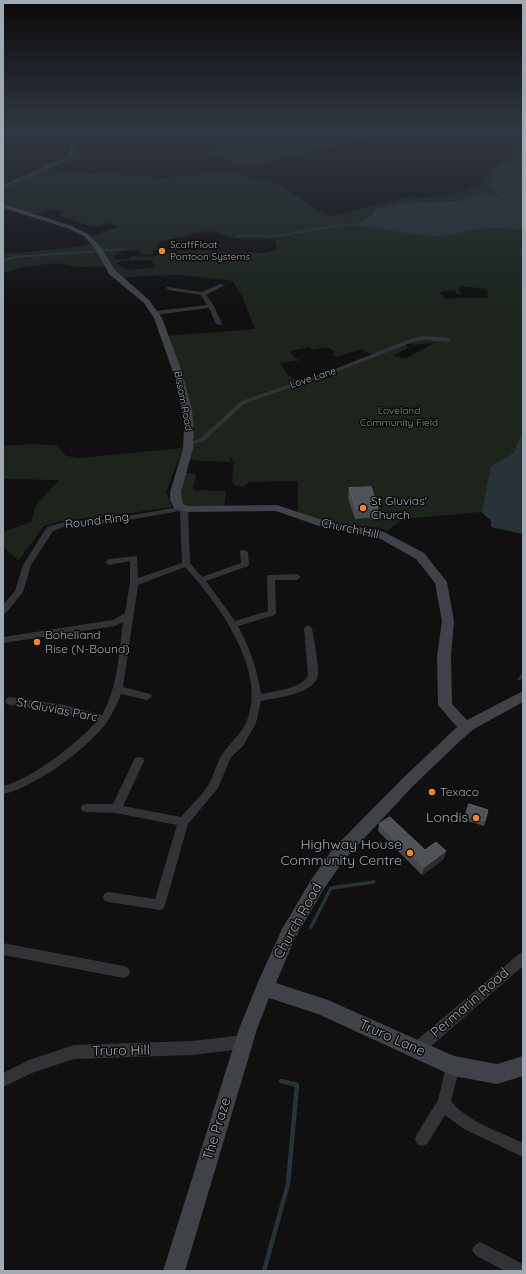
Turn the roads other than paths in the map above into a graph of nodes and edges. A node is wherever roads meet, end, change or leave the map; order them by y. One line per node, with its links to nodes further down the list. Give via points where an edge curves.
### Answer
1 (3, 206): 6 (street, Bissom Road, via 80,232 93,240 114,274 143,298)
2 (222, 285): 4 (street)
3 (169, 288): 4 (street)
4 (203, 294): 5 (street)
5 (211, 306): 6 (street); 7 (street)
6 (155, 313): 9 (street, Bissom Road, via 166,336 178,373 188,420)
7 (219, 324)
8 (448, 340): 9 (street, Love Lane, via 412,340 337,370 249,400 241,404 203,439)
9 (189, 444): 10 (street, Bissom Road, via 174,496 177,505)
10 (184, 508): 13 (street); 17 (street, Round Ring, via 112,521 65,524 50,529 27,565 19,592); 28 (street, Church Hill, via 280,508 323,524 380,534 420,556 441,582 448,621 444,656 445,705 455,717)
11 (244, 552): 15 (street, via 245,564)
12 (109, 562): 16 (street, via 134,558)
13 (186, 564): 15 (street); 16 (street)
14 (297, 577): 19 (street, via 271,577 272,613)
15 (201, 580): 19 (street)
16 (134, 583): 18 (street)
17 (3, 611)
18 (128, 615): 21 (street, via 115,623); 22 (street, via 123,676)
19 (234, 624): 25 (street, via 251,666)
20 (308, 628): 25 (street, via 313,675 310,682 293,691)
21 (3, 640)
22 (119, 690): 23 (street); 27 (street)
23 (146, 696)
24 (523, 696): 28 (street, Church Road)
25 (257, 698): 33 (street, via 251,723 239,743 227,755 214,785)
26 (10, 701): 27 (street, St Gluvias Parc, via 64,709)
27 (104, 719): 30 (street, via 66,755 33,777)
28 (461, 732): 38 (street, Church Road, via 408,782 338,855 292,929)
29 (138, 761): 32 (street)
30 (3, 790)
31 (86, 808): 32 (street)
32 (116, 809): 33 (street)
33 (182, 822): 34 (street, via 160,905)
34 (109, 897)
35 (3, 949): 37 (street)
36 (523, 958): 40 (street, Permarin Road)
37 (124, 972)
38 (264, 988): 39 (street, The Praze); 40 (street, Truro Lane, via 321,1006)
39 (244, 1042): 43 (street, Truro Hill, via 192,1048 74,1052 29,1067); 48 (street, The Praze)
40 (417, 1049): 41 (street, Truro Lane)
41 (453, 1066): 42 (street, Truro Lane, via 497,1074); 44 (street)
42 (523, 1066)
43 (3, 1080)
44 (444, 1103): 45 (street); 46 (street, via 460,1120)
45 (422, 1139)
46 (523, 1150)
47 (480, 1250): 49 (street)
48 (174, 1271)
49 (521, 1271)

